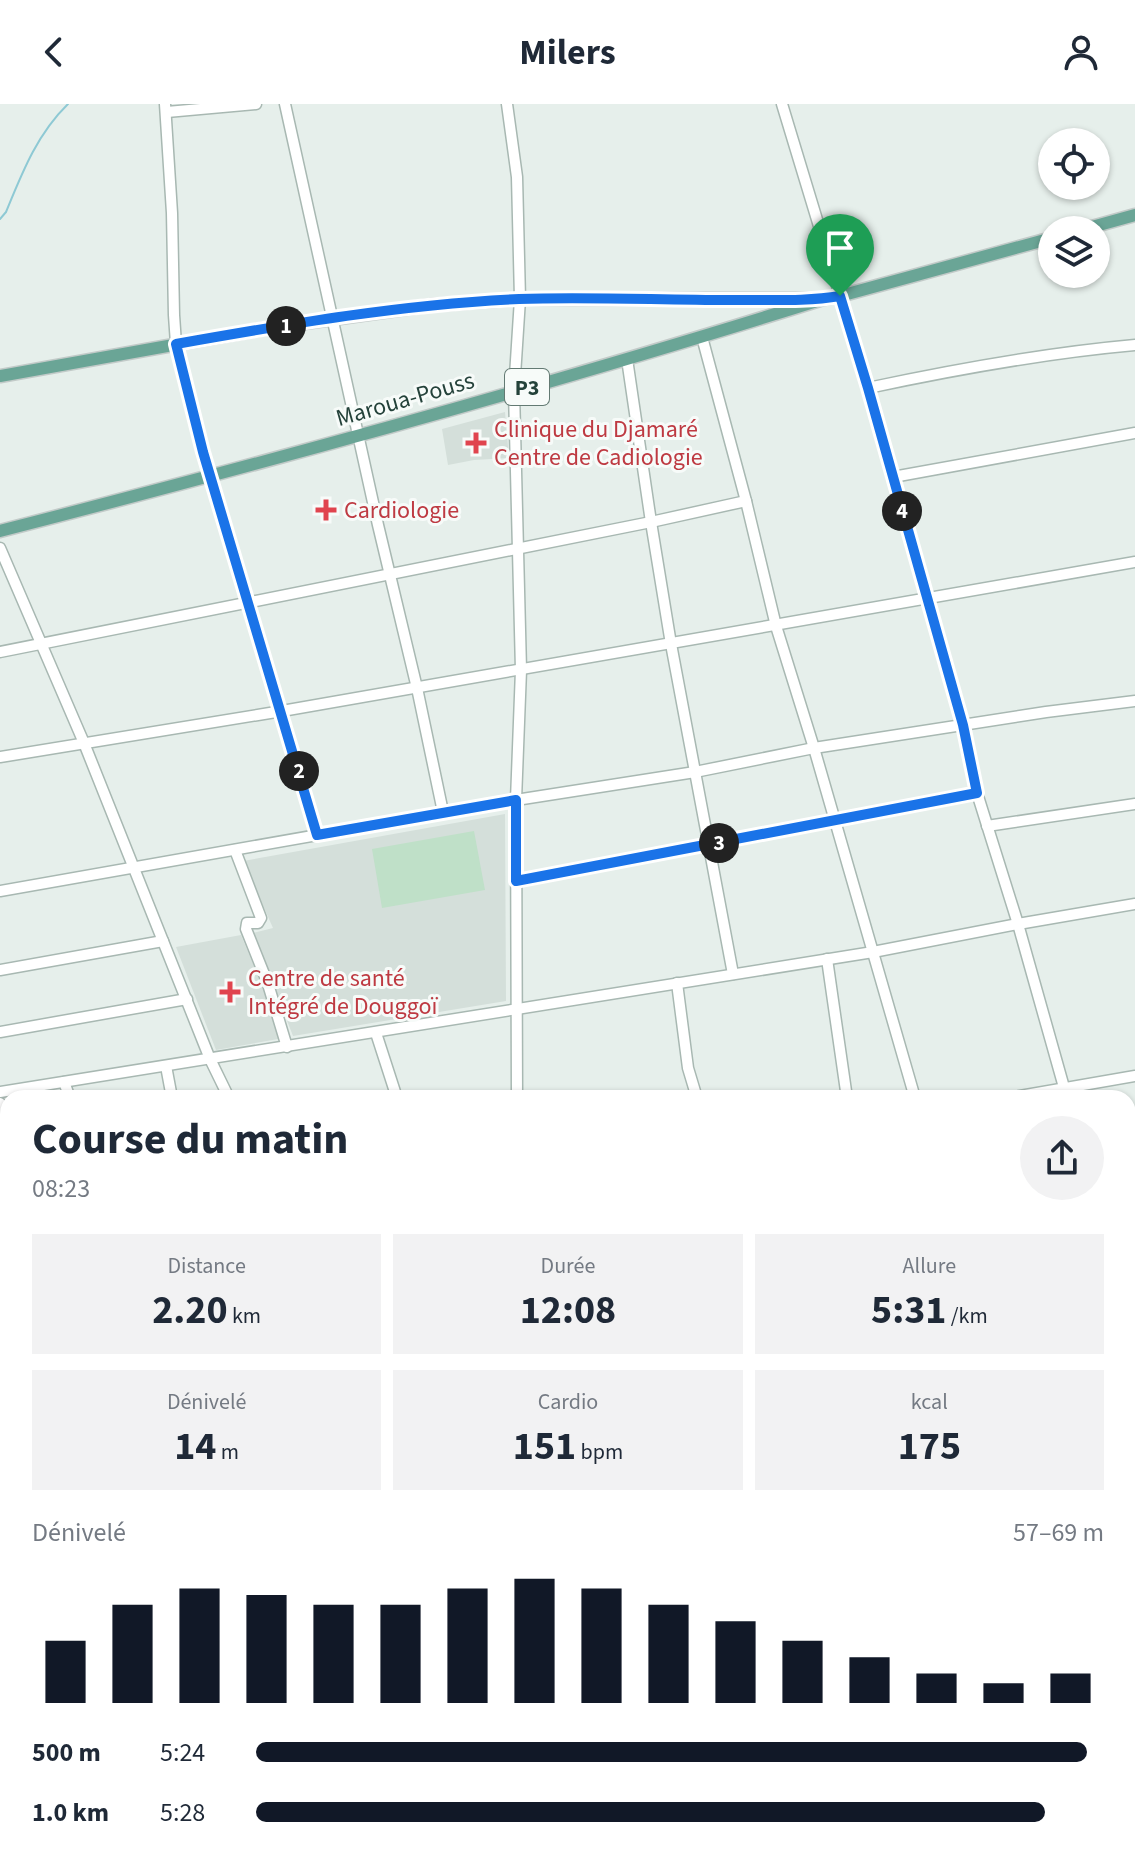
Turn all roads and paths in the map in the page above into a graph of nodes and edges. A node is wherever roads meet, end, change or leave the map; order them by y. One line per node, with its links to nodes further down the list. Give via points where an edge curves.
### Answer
1 (256, 104): 5 (street)
2 (285, 104): 12 (street)
3 (507, 104): 10 (street, via 517,177)
4 (782, 104): 9 (street)
5 (166, 108): 14 (street)
6 (1135, 215): 7 (main road)
7 (1110, 222)
8 (1038, 242): 9 (main road, Maroua-Pouss / P3)
9 (840, 296): 11 (main road, Maroua-Pouss / P3); 18 (street)
10 (520, 299): 11 (main road); 12 (main road); 19 (street)
11 (823, 299): 13 (main road, Maroua-Pouss / P3)
12 (333, 319): 14 (main road); 21 (street)
13 (702, 337): 16 (main road, Maroua-Pouss / P3); 24 (street)
14 (176, 344): 17 (main road); 22 (street)
15 (1135, 345): 18 (street, via 1069,351)
16 (627, 359): 19 (main road, Maroua-Pouss / P3); 25 (street)
17 (2, 376)
18 (868, 388): 23 (street)
19 (514, 391): 21 (main road, Maroua-Pouss / P3); 27 (street)
20 (1135, 433): 23 (street)
21 (358, 435): 22 (main road, Maroua-Pouss / P3); 30 (street)
22 (211, 477): 26 (main road, Maroua-Pouss / P3); 32 (street)
23 (893, 477): 31 (street)
24 (746, 501): 25 (street); 33 (street)
25 (651, 522): 27 (street); 35 (street)
26 (0, 531)
27 (519, 547): 30 (street); 37 (street)
28 (0, 548): 34 (street)
29 (1135, 562): 31 (street)
30 (389, 573): 32 (street); 38 (street)
31 (926, 598): 33 (street); 41 (street)
32 (247, 602): 34 (street); 40 (street)
33 (776, 626): 35 (street); 43 (street)
34 (41, 643): 36 (street); 42 (street)
35 (671, 644): 37 (street); 45 (street)
36 (0, 652)
37 (521, 670): 38 (street); 47 (street)
38 (417, 688): 40 (street); 49 (street)
39 (1135, 701): 41 (street)
40 (282, 711): 42 (street); 52 (street)
41 (963, 725): 43 (street); 46 (street)
42 (84, 743): 44 (street); 55 (street)
43 (814, 748): 45 (street); 50 (street)
44 (0, 757)
45 (695, 772): 47 (street); 53 (street)
46 (977, 793): 50 (street); 51 (street)
47 (516, 800): 49 (street); 56 (street)
48 (1135, 804): 51 (street)
49 (443, 812): 52 (street)
50 (835, 821): 53 (street); 61 (street)
51 (987, 826): 59 (street)
52 (317, 835): 54 (street)
53 (709, 844): 56 (street); 64 (street)
54 (235, 850): 55 (street); 70 (street, via 261,918 247,923 246,929)
55 (135, 867): 57 (street); 60 (street)
56 (516, 881): 67 (street)
57 (0, 891)
58 (1135, 904): 59 (street)
59 (1018, 924): 61 (street); 84 (street)
60 (163, 941): 63 (street); 66 (street)
61 (873, 952): 62 (street); 83 (street)
62 (827, 959): 64 (street); 82 (street)
63 (0, 970)
64 (733, 974): 65 (street)
65 (677, 983): 67 (street); 81 (street)
66 (187, 999): 68 (street); 71 (street)
67 (517, 1010): 69 (street); 80 (street)
68 (0, 1032)
69 (376, 1033): 70 (street); 79 (street)
70 (287, 1047): 71 (street)
71 (210, 1059): 72 (street); 78 (street)
72 (166, 1066): 74 (street); 77 (street)
73 (1135, 1076): 85 (street)
74 (64, 1082): 75 (street); 76 (street)
75 (13, 1090)
76 (67, 1090)
77 (170, 1090)
78 (225, 1090)
79 (394, 1090)
80 (517, 1090)
81 (695, 1090)
82 (846, 1090)
83 (913, 1090)
84 (1064, 1090)
85 (1077, 1090)

